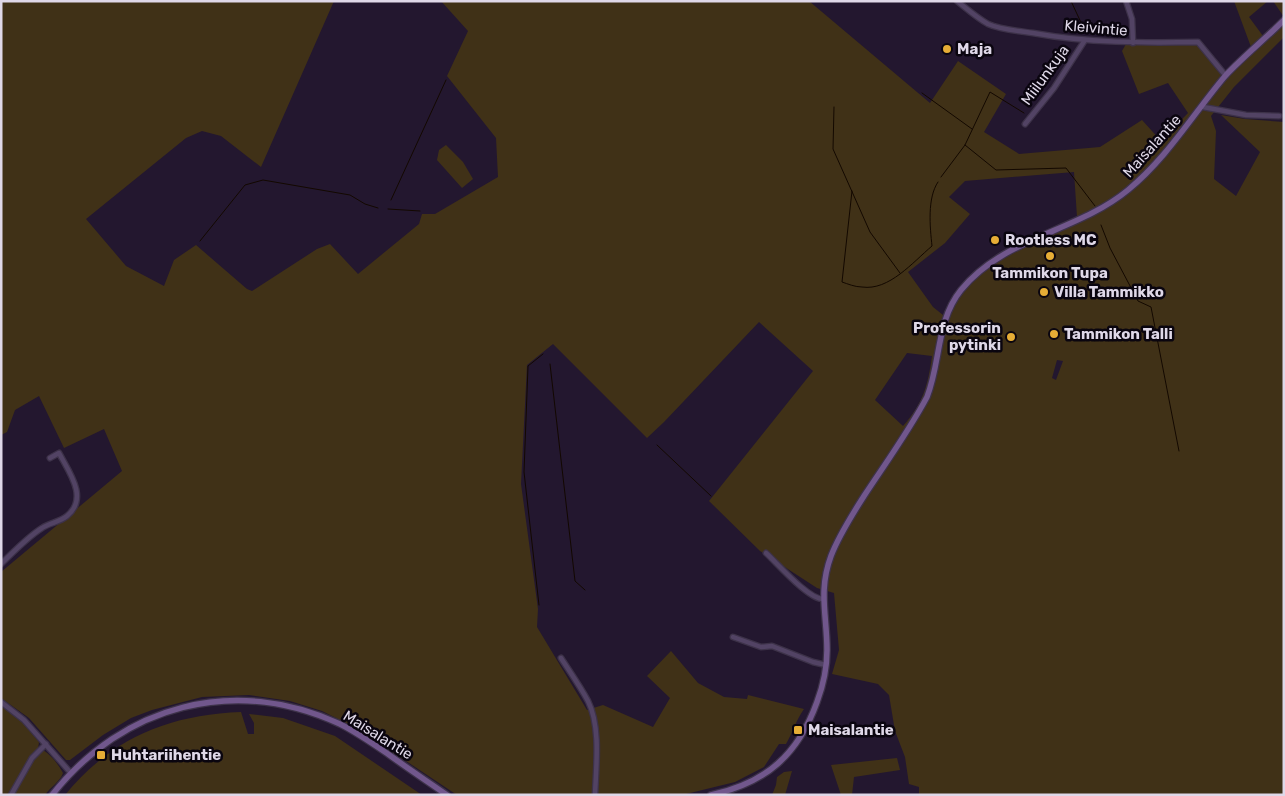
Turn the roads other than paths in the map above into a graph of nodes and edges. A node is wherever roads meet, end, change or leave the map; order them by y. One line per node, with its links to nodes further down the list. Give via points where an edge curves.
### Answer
1 (957, 1): 4 (street, Kleivintie, via 990,24)
2 (1126, 1): 5 (street, via 1132,19)
3 (1284, 20): 6 (main road, Maisalantie)
4 (1085, 40): 5 (street, Kleivintie); 9 (street, Miilunkuja, via 1054,88)
5 (1133, 43): 6 (street, Kleivintie, via 1198,42)
6 (1226, 76): 7 (main road, Maisalantie)
7 (1203, 107): 8 (street, via 1246,115); 13 (main road, Maisalantie, via 1148,172 1127,191 1074,222 1000,256 960,290 942,328 927,397 838,540 826,569)
8 (1279, 116)
9 (1025, 124)
10 (50, 458): 12 (street, via 59,453 77,490 74,508 66,517 42,528)
11 (766, 553): 13 (street, via 803,590)
12 (1, 564)
13 (823, 599): 16 (main road, Maisalantie)
14 (733, 637): 16 (street, via 772,646)
15 (561, 658): 23 (street, via 588,702 593,719)
16 (826, 665): 24 (main road, Maisalantie, via 812,717 790,752 758,778)
17 (1, 702): 18 (street, via 24,720)
18 (46, 744): 19 (street); 20 (street, via 32,758)
19 (70, 772): 21 (main road, Maisalantie); 22 (main road, Maisalantie, via 119,733 149,718 182,707 243,700 296,708 342,725)
20 (11, 795)
21 (52, 795)
22 (447, 795)
23 (595, 795)
24 (711, 795)

